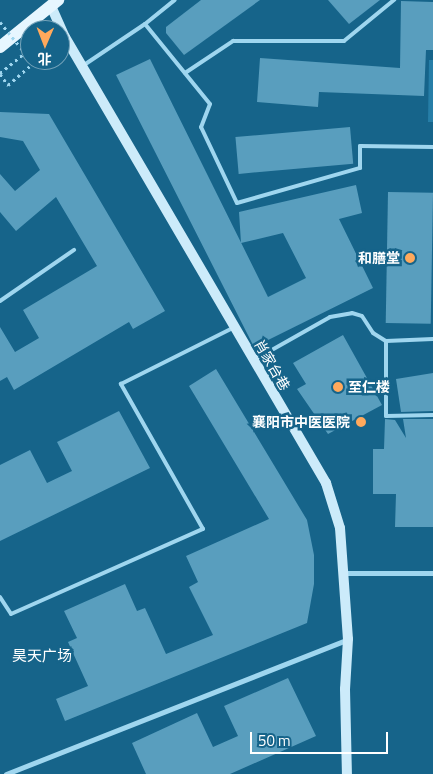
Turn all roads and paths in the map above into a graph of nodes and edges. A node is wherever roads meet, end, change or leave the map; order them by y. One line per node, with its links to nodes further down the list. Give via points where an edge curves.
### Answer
1 (175, 0): 5 (lane)
2 (394, 0): 10 (lane, via 344,41 233,41)
3 (54, 3): 6 (main road); 7 (street, 肖家台巷)
4 (0, 22): 9 (path, bridge, via 24,53)
5 (145, 24): 7 (lane); 10 (lane)
6 (0, 47)
7 (84, 65): 14 (street, 肖家台巷)
8 (25, 70): 9 (path, via 8,84)
9 (0, 73)
10 (185, 73): 11 (lane, via 210,104 201,127 237,203 360,168 360,146)
11 (433, 147)
12 (74, 250): 13 (lane)
13 (0, 301)
14 (235, 327): 17 (street, 肖家台巷); 21 (lane, via 121,384 204,529 11,614)
15 (433, 339): 16 (lane)
16 (386, 341): 17 (lane, via 373,333 362,316 352,313 330,317); 18 (lane, via 386,416)
17 (253, 360): 19 (street, 肖家台巷, via 326,483 340,528)
18 (433, 415)
19 (344, 573): 20 (street); 22 (street, 肖家台巷)
20 (433, 573)
21 (0, 597)
22 (348, 639): 23 (street); 24 (street, 肖家台巷, via 345,689)
23 (6, 774)
24 (347, 774)

